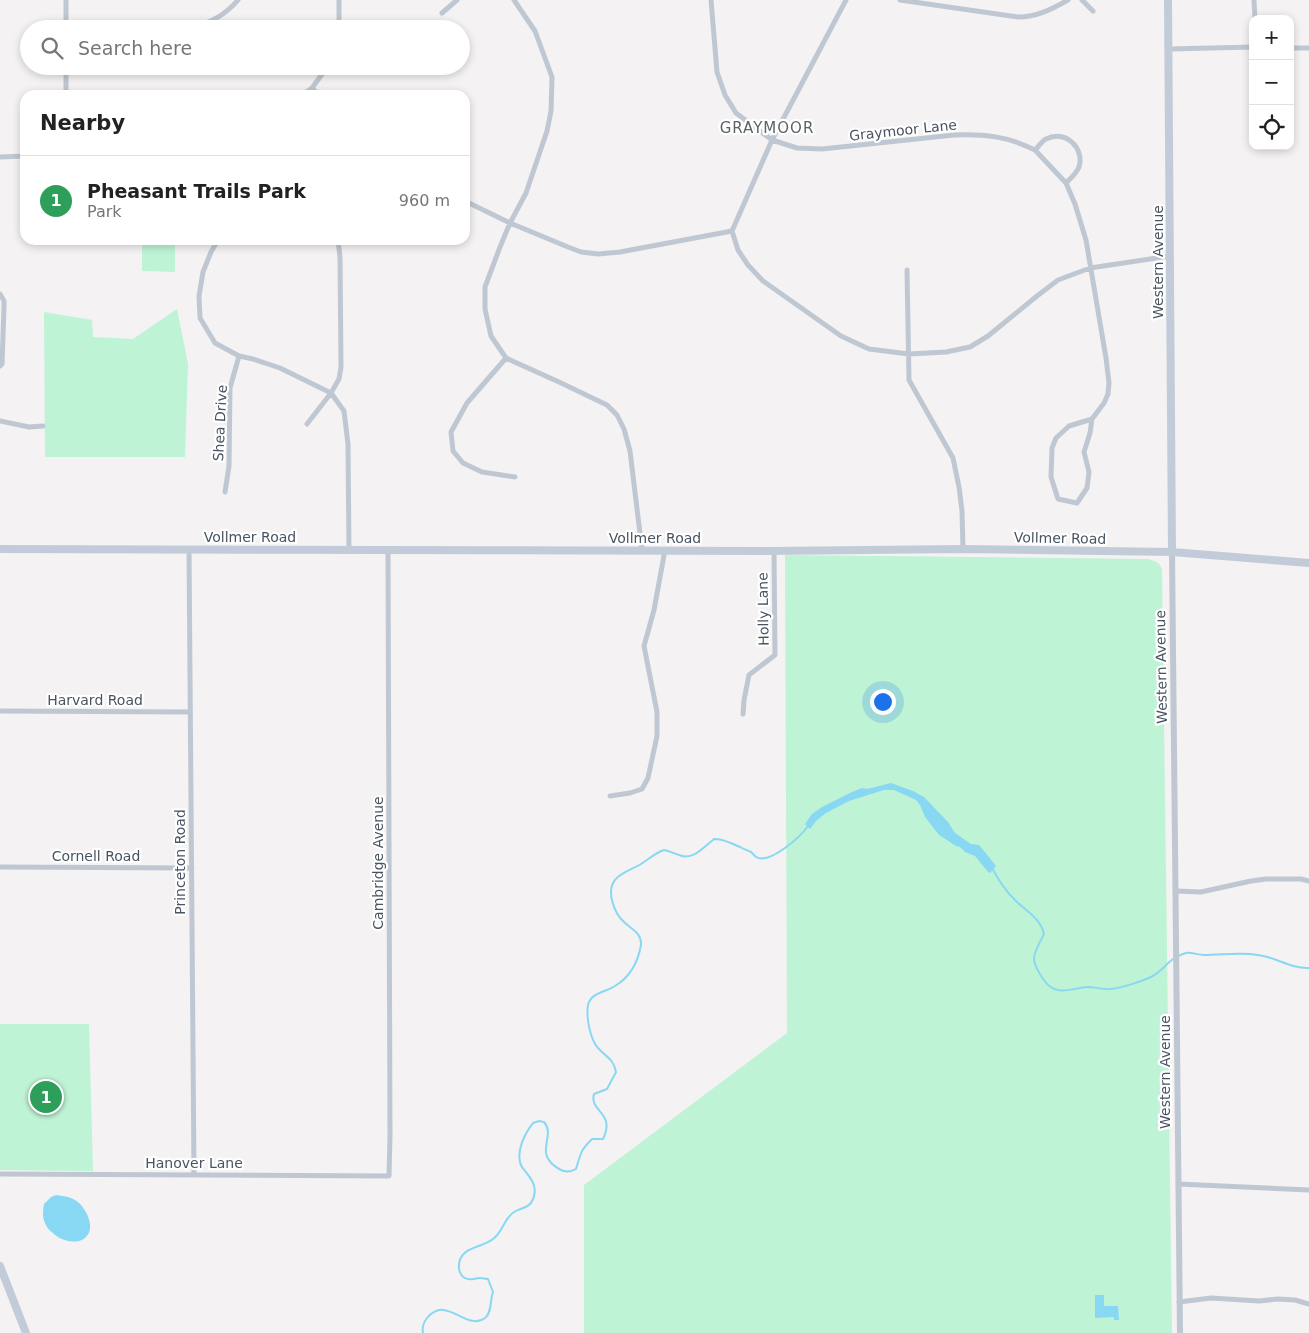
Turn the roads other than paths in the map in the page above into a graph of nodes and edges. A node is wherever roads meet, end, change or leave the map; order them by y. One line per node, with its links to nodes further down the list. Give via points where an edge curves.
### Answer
1 (66, 0): 16 (street)
2 (238, 0): 17 (street)
3 (339, 0): 18 (street)
4 (457, 0): 14 (street)
5 (514, 0): 34 (street, via 535,30 552,77 548,132 526,193)
6 (711, 0): 28 (street, Graymoor Lane, via 717,72 725,95 736,113)
7 (846, 0): 28 (street)
8 (900, 0): 9 (street, via 1018,18 1044,13)
9 (1068, 0)
10 (1082, 0): 13 (street)
11 (1168, 0): 19 (main road, Western Avenue)
12 (1254, 0): 15 (street)
13 (1093, 11)
14 (442, 12)
15 (1254, 15)
16 (66, 20)
17 (213, 20)
18 (339, 20)
19 (1169, 48): 20 (street); 38 (main road, Western Avenue)
20 (1249, 48)
21 (1294, 48): 22 (street)
22 (1309, 48)
23 (66, 75): 26 (street)
24 (321, 75): 25 (street)
25 (312, 88): 27 (street)
26 (66, 90)
27 (309, 90)
28 (772, 140): 29 (street, Graymoor Lane, via 797,148 822,149 973,134 1018,142); 35 (street)
29 (1035, 150): 32 (street, Graymoor Lane); 32 (street, via 1046,139 1057,137 1069,139 1077,147 1078,168)
30 (0, 156): 31 (street)
31 (20, 156)
32 (1066, 183): 39 (street, Graymoor Lane, via 1081,221)
33 (470, 202): 34 (street)
34 (510, 223): 35 (street, via 581,252 598,254); 44 (street, via 485,287 485,309 491,336)
35 (732, 231): 42 (street, via 738,250 763,281 841,336 869,348)
36 (215, 245): 43 (street, via 203,272 200,318 215,343)
37 (339, 245): 46 (street, via 341,367 339,379)
38 (1170, 256): 39 (street); 61 (main road, Western Avenue)
39 (1090, 268): 42 (street, via 1058,280 970,347); 47 (street, Graymoor Lane, via 1109,384 1104,403)
40 (907, 270): 42 (street)
41 (0, 294): 45 (street, via 4,307)
42 (908, 354): 55 (street, via 909,380 953,458 962,511)
43 (239, 356): 46 (street, via 280,368); 52 (street, Shea Drive, via 230,388 229,466)
44 (506, 358): 51 (street, via 467,403 451,432 453,451 463,464 482,472); 58 (street, via 607,405 617,416 630,451)
45 (0, 366)
46 (331, 392): 49 (street); 56 (street, via 344,411 346,423)
47 (1092, 419): 47 (street, Graymoor Lane, via 1068,426 1056,438 1052,448 1051,476 1058,499 1077,503 1087,488 1089,472 1084,452)
48 (0, 421): 50 (street, via 29,427)
49 (307, 424)
50 (43, 426)
51 (515, 477)
52 (225, 492)
53 (0, 549): 54 (main road, Vollmer Road)
54 (189, 549): 56 (main road, Vollmer Road); 64 (street, Princeton Road)
55 (964, 549): 60 (main road, Vollmer Road); 61 (main road, Vollmer Road)
56 (349, 550): 57 (main road, Vollmer Road)
57 (388, 550): 58 (main road, Vollmer Road); 73 (street, Cambridge Avenue)
58 (642, 550): 59 (main road, Vollmer Road)
59 (664, 550): 60 (main road, Vollmer Road); 66 (street, via 644,646 657,712 657,736 648,778 642,789)
60 (774, 551): 65 (street, Holly Lane, via 775,654 749,675)
61 (1172, 552): 62 (main road, Vollmer Road); 70 (street, Western Avenue)
62 (1309, 563)
63 (0, 711): 64 (street, Harvard Road)
64 (190, 712): 68 (street, Princeton Road)
65 (743, 714)
66 (610, 796)
67 (0, 867): 68 (street, Cornell Road)
68 (192, 868): 72 (street, Princeton Road)
69 (1309, 881): 70 (street, via 1266,879 1201,892)
70 (1176, 891): 74 (street, Western Avenue)
71 (0, 1174): 72 (street, Hanover Lane)
72 (194, 1175): 73 (street, Hanover Lane)
73 (389, 1176)
74 (1178, 1184): 75 (street); 78 (street, Western Avenue)
75 (1309, 1190)
76 (0, 1266): 77 (main road)
77 (2, 1277): 80 (main road)
78 (1179, 1302): 79 (street, via 1211,1298 1278,1299); 81 (street, Western Avenue)
79 (1309, 1304)
80 (26, 1333)
81 (1180, 1333)

